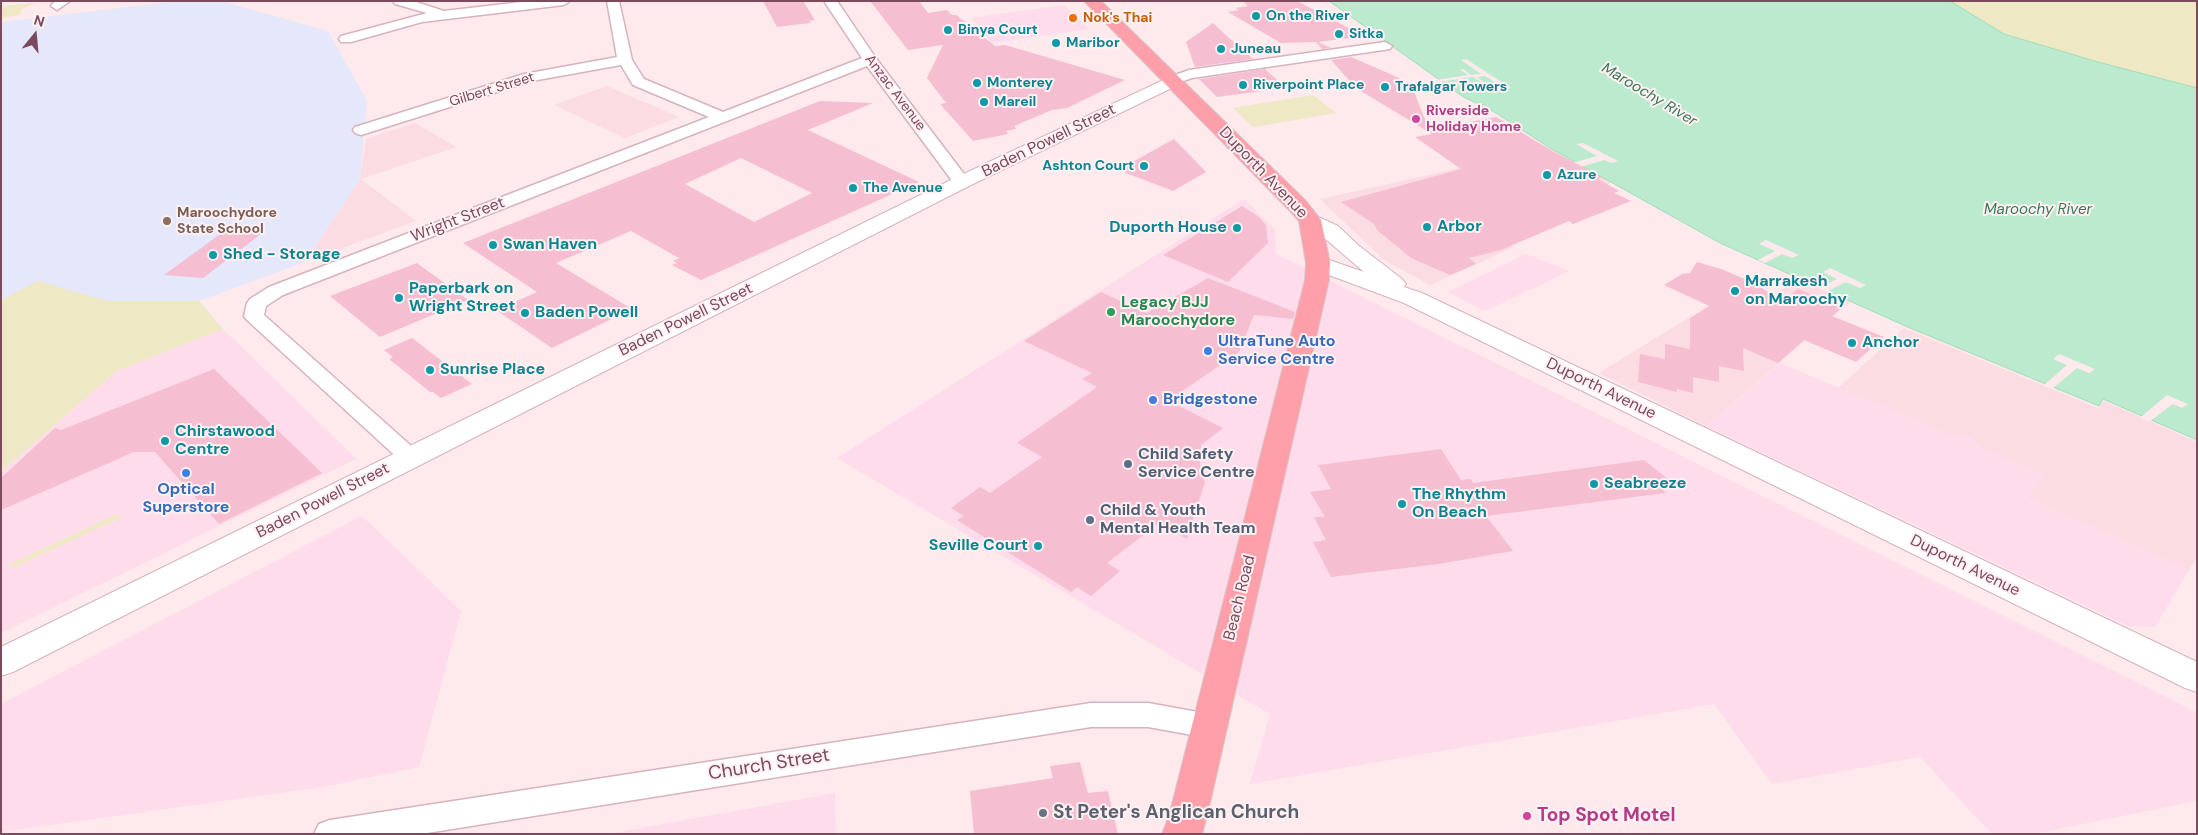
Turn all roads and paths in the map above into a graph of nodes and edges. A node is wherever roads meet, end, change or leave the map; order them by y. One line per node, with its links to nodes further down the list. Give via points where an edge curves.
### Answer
1 (399, 1): 6 (street)
2 (564, 1): 6 (street)
3 (613, 1): 9 (street)
4 (830, 1): 10 (street, Anzac Avenue)
5 (1092, 1): 11 (main road, Duporth Avenue)
6 (446, 15): 7 (street, via 421,18)
7 (346, 38)
8 (1384, 46): 11 (street, Baden Powell Street, via 1189,74)
9 (625, 60): 12 (street, via 638,82); 13 (street, Gilbert Street, via 529,77)
10 (870, 60): 12 (street, Wright Street); 14 (street, Anzac Avenue)
11 (1172, 81): 14 (street, Baden Powell Street); 15 (main road, Duporth Avenue)
12 (722, 117): 18 (street, Wright Street, via 276,290 258,303 254,316)
13 (361, 130)
14 (962, 182): 18 (street, Baden Powell Street)
15 (1310, 220): 16 (main road, Duporth Avenue); 17 (street, via 1330,232)
16 (1318, 263): 17 (street, Duporth Avenue); 21 (main road, Beach Road, via 1317,280)
17 (1413, 298): 20 (street, Duporth Avenue)
18 (410, 457): 19 (street, Baden Powell Street)
19 (4, 663)
20 (2197, 678)
21 (1209, 726): 22 (main road, Beach Road); 23 (street, Church Street, via 1148,715 1091,715)
22 (1186, 828)
23 (330, 834)

